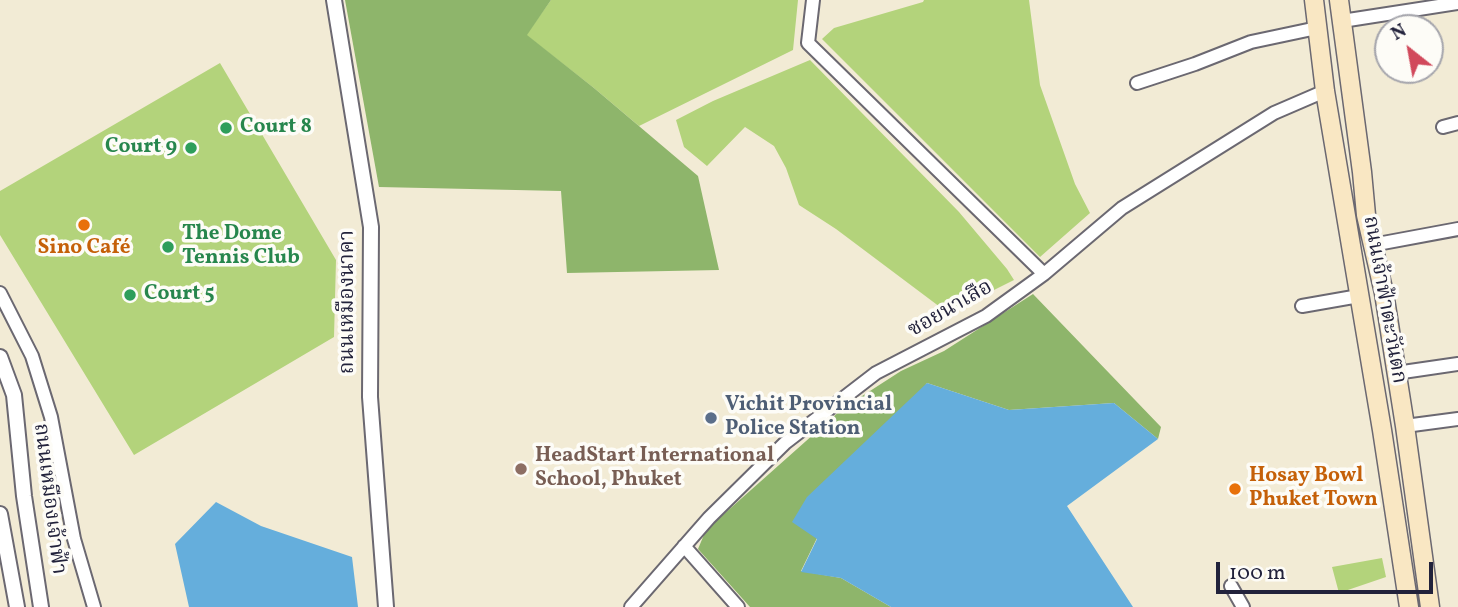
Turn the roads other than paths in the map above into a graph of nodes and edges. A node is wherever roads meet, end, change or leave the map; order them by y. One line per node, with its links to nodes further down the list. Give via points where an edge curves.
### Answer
1 (334, 0): 29 (street, ถนนเหมืองนาคา, via 371,227 370,397)
2 (813, 0): 14 (street, via 808,43)
3 (1314, 0): 7 (main road, ถนนเจ้าฟ้าตะวันตก)
4 (1339, 0): 6 (main road, ถนนเจ้าฟ้าตะวันตก)
5 (1458, 3): 6 (street)
6 (1342, 21): 13 (main road, ถนนเจ้าฟ้าตะวันตก)
7 (1317, 28): 8 (street, via 1251,42); 9 (main road, ถนนเจ้าฟ้าตะวันตก)
8 (1137, 83)
9 (1325, 90): 14 (street, ซอยนาเสือ, via 1274,113 1122,208); 16 (main road, ถนนเจ้าฟ้าตะวันตก)
10 (1458, 123): 11 (street)
11 (1443, 127)
12 (1458, 229): 13 (street)
13 (1372, 245): 20 (main road, ถนนเจ้าฟ้าตะวันตก)
14 (1044, 274): 24 (street, ซอยนาเสือ, via 986,316 876,373 785,443)
15 (0, 293): 28 (street, via 32,356 47,405 74,539)
16 (1359, 296): 17 (street); 33 (main road, ถนนเจ้าฟ้าตะวันตก)
17 (1302, 306)
18 (0, 357): 27 (street, ถนนเหมืองเจ้าฟ้า, via 14,395)
19 (1458, 364): 20 (street)
20 (1396, 373): 22 (main road, ถนนเจ้าฟ้าตะวันตก)
21 (1458, 419): 22 (street)
22 (1405, 426): 34 (main road, ถนนเจ้าฟ้าตะวันตก)
23 (0, 514): 26 (street)
24 (684, 546): 30 (street, ซอยนาเสือ); 31 (street)
25 (1231, 586): 32 (street)
26 (17, 607)
27 (41, 607)
28 (94, 607)
29 (386, 607)
30 (631, 607)
31 (738, 607)
32 (1243, 607)
33 (1409, 607)
34 (1430, 607)

